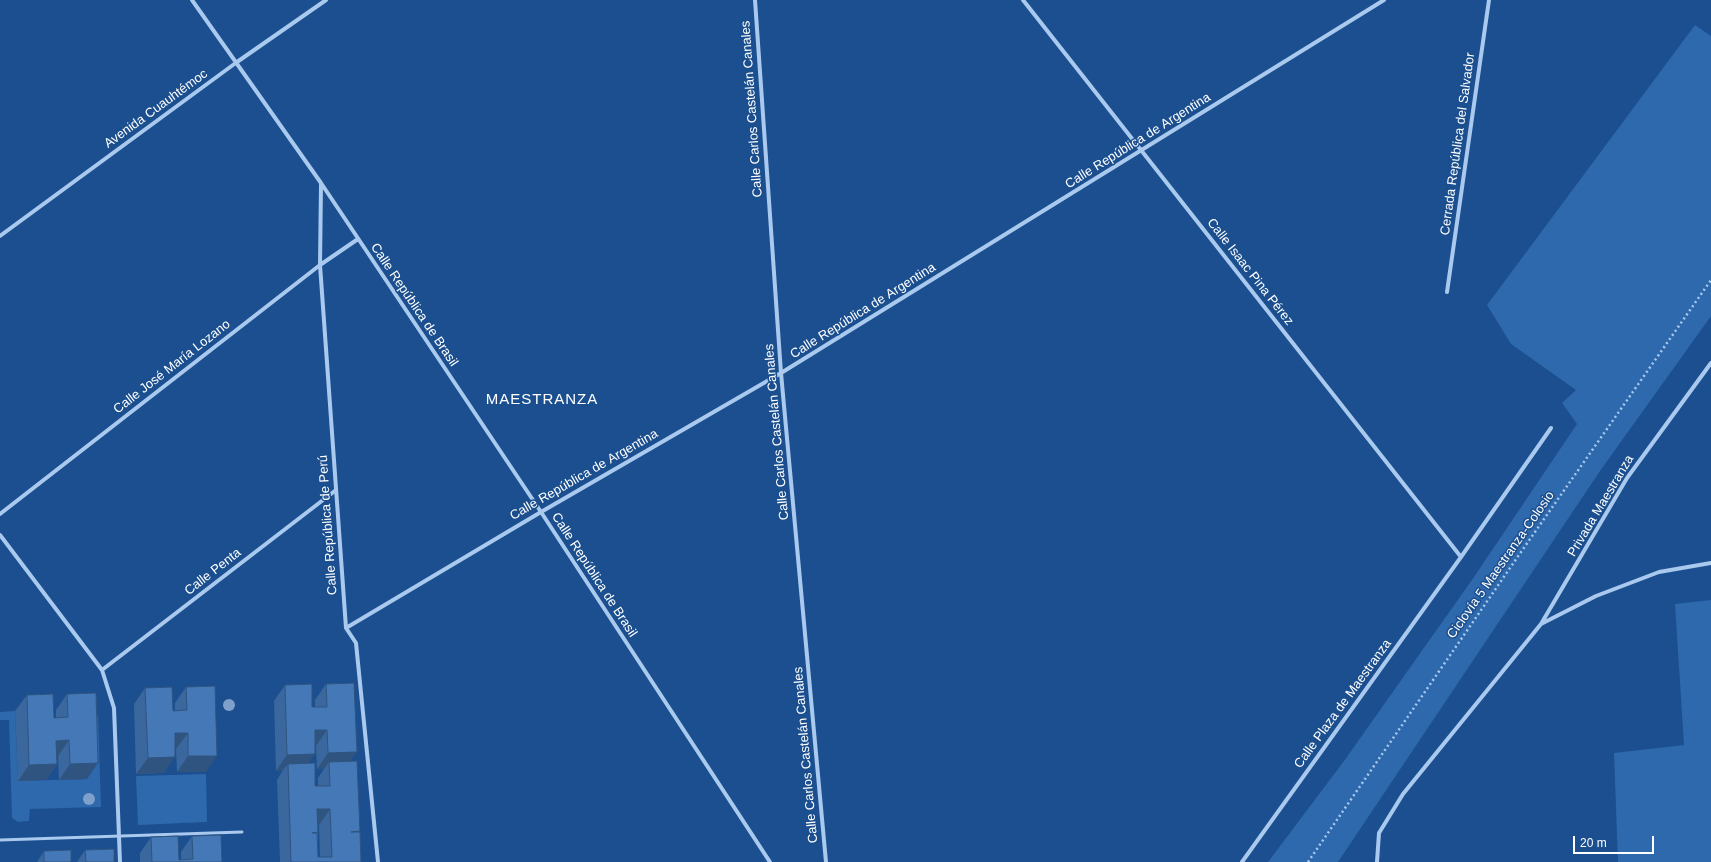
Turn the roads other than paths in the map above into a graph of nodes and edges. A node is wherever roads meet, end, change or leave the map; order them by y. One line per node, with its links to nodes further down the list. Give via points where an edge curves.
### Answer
1 (192, 0): 7 (street, Calle República de Brasil)
2 (326, 0): 7 (street, Avenida Cuauhtémoc)
3 (755, 0): 15 (street, Calle Carlos Castelán Canales)
4 (1023, 0): 8 (street, Calle Isaac Pina Pérez)
5 (1384, 0): 8 (street, Calle República de Argentina)
6 (1489, 0): 13 (street, Cerrada República del Salvador)
7 (238, 62): 9 (street, Calle República de Brasil); 10 (street, Avenida Cuauhtémoc)
8 (1142, 150): 15 (street, Calle República de Argentina); 21 (street, Calle Isaac Pina Pérez)
9 (321, 183): 11 (street, Calle República de Brasil); 12 (street, Calle República de Perú)
10 (0, 236)
11 (358, 239): 12 (street, Calle José María Lozano); 18 (street, Calle República de Brasil)
12 (320, 265): 17 (street, Calle República de Perú); 19 (street, Calle José María Lozano)
13 (1447, 292)
14 (1711, 363): 23 (street, Privada Maestranza, via 1626,478)
15 (781, 373): 18 (street, Calle República de Argentina); 32 (street, Calle Carlos Castelán Canales)
16 (1551, 428): 21 (street, Calle Plaza de Maestranza)
17 (336, 490): 24 (street, Calle República de Perú); 25 (street, Calle Penta)
18 (541, 512): 24 (street, Calle República de Argentina); 31 (street, Calle República de Brasil)
19 (0, 514)
20 (0, 535): 25 (street)
21 (1461, 557): 33 (street, Calle Plaza de Maestranza)
22 (1711, 563): 23 (street, Privada Maestranza, via 1659,572 1596,596)
23 (1541, 624): 34 (street, Privada Maestranza, via 1403,794 1379,833)
24 (346, 628): 30 (street, Calle República de Perú, via 356,643)
25 (102, 670): 27 (street, via 114,708)
26 (242, 832): 27 (lane)
27 (119, 836): 28 (lane); 29 (street)
28 (0, 840)
29 (120, 862)
30 (378, 862)
31 (770, 862)
32 (826, 862)
33 (1242, 862)
34 (1377, 862)

